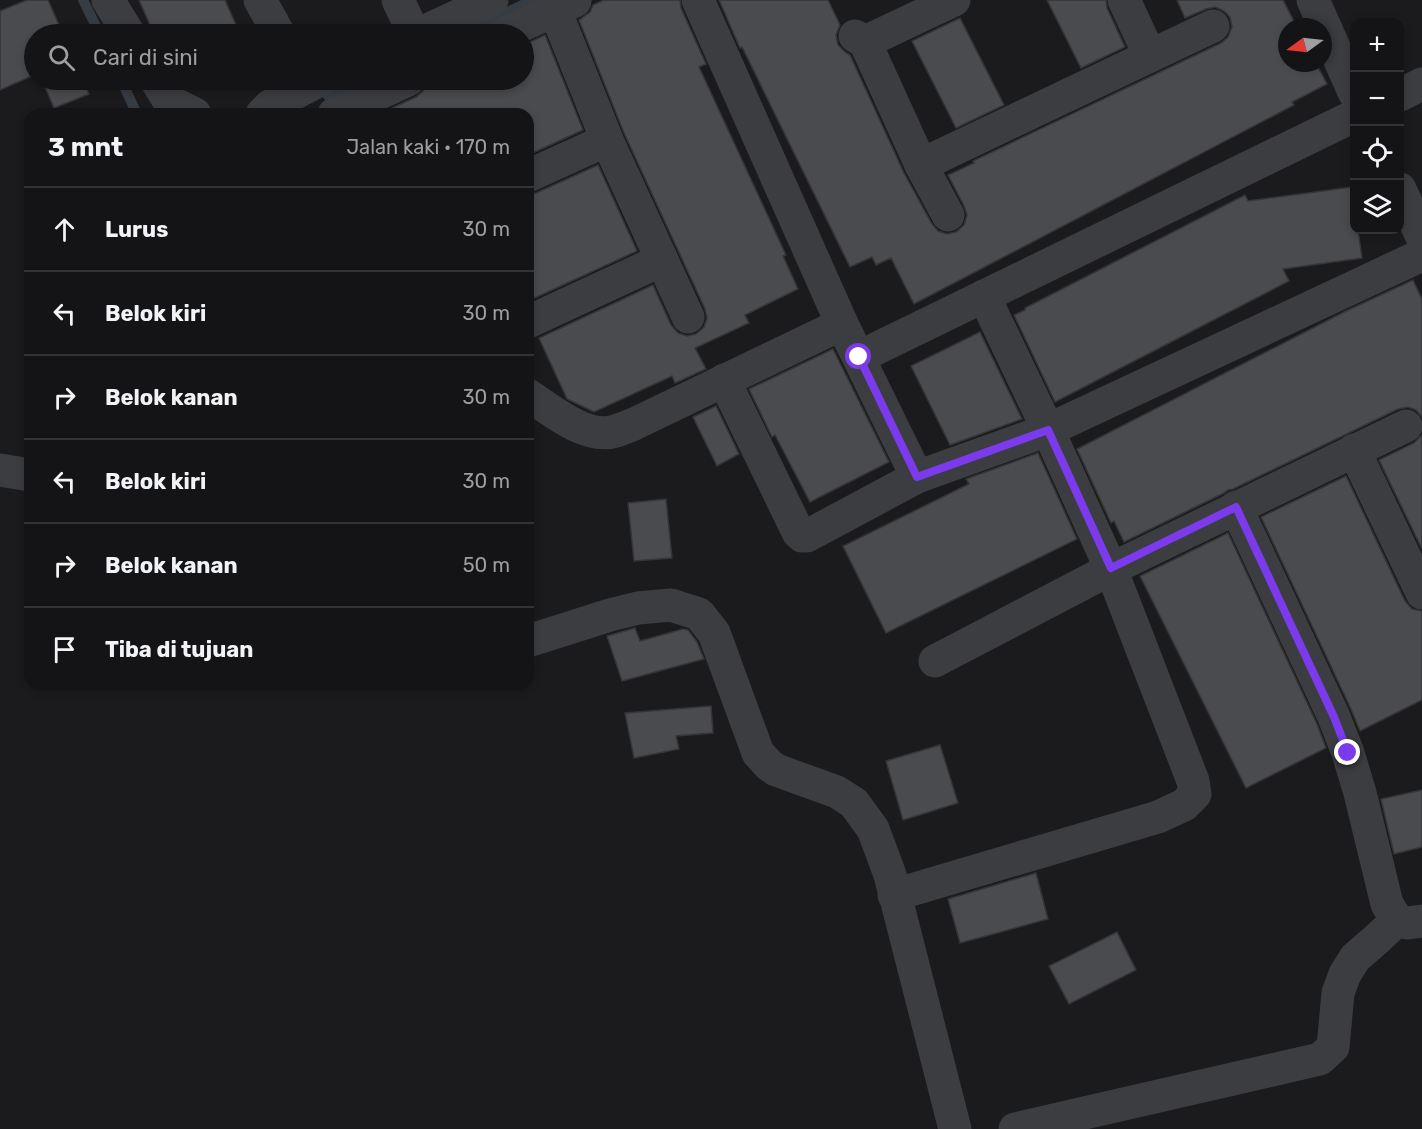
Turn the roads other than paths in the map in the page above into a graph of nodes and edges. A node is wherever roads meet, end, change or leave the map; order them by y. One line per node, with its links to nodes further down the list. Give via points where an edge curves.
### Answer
1 (108, 0): 10 (street)
2 (260, 0): 11 (street)
3 (398, 0): 12 (street)
4 (492, 0): 13 (street)
5 (698, 0): 38 (street)
6 (954, 0): 28 (street, via 860,39)
7 (1124, 0): 16 (street)
8 (1313, 0): 17 (street)
9 (561, 3): 14 (street); 27 (street)
10 (123, 24)
11 (273, 24)
12 (409, 24)
13 (440, 24)
14 (522, 24)
15 (1213, 26): 16 (street)
16 (1150, 56): 28 (street)
17 (1350, 83)
18 (1422, 84): 22 (street)
19 (162, 90): 23 (street, via 169,101)
20 (311, 90): 24 (street)
21 (386, 90): 25 (street)
22 (1404, 93)
23 (183, 108)
24 (268, 108)
25 (347, 108)
26 (1350, 119): 35 (street)
27 (607, 140): 29 (street); 34 (street)
28 (921, 165): 31 (street)
29 (534, 173)
30 (1404, 198): 32 (street)
31 (948, 215)
32 (1422, 237)
33 (1422, 255): 43 (street)
34 (662, 260): 36 (street); 37 (street)
35 (984, 296): 39 (street); 43 (street)
36 (688, 317)
37 (534, 319)
38 (842, 324): 39 (street); 40 (street)
39 (859, 357): 47 (street)
40 (724, 380): 41 (street, via 611,432 582,429); 47 (street, via 802,536 811,535)
41 (534, 399)
42 (1406, 426): 44 (street)
43 (1048, 430): 47 (street); 49 (street)
44 (1354, 450): 48 (street); 50 (street)
45 (0, 470): 46 (street)
46 (24, 474)
47 (917, 477)
48 (1236, 507): 49 (street); 54 (street, via 1348,753 1387,904)
49 (1111, 568): 52 (street); 53 (street, via 1195,794 1184,805 1158,817)
50 (1422, 593)
51 (534, 639): 53 (street, via 638,608 671,606 699,614 714,633 758,753 776,770 837,792 854,803 873,829)
52 (935, 662)
53 (894, 894): 55 (street)
54 (1409, 920): 56 (street, via 1378,938 1355,958 1338,993 1333,1047 1320,1059)
55 (955, 1129)
56 (1015, 1129)

